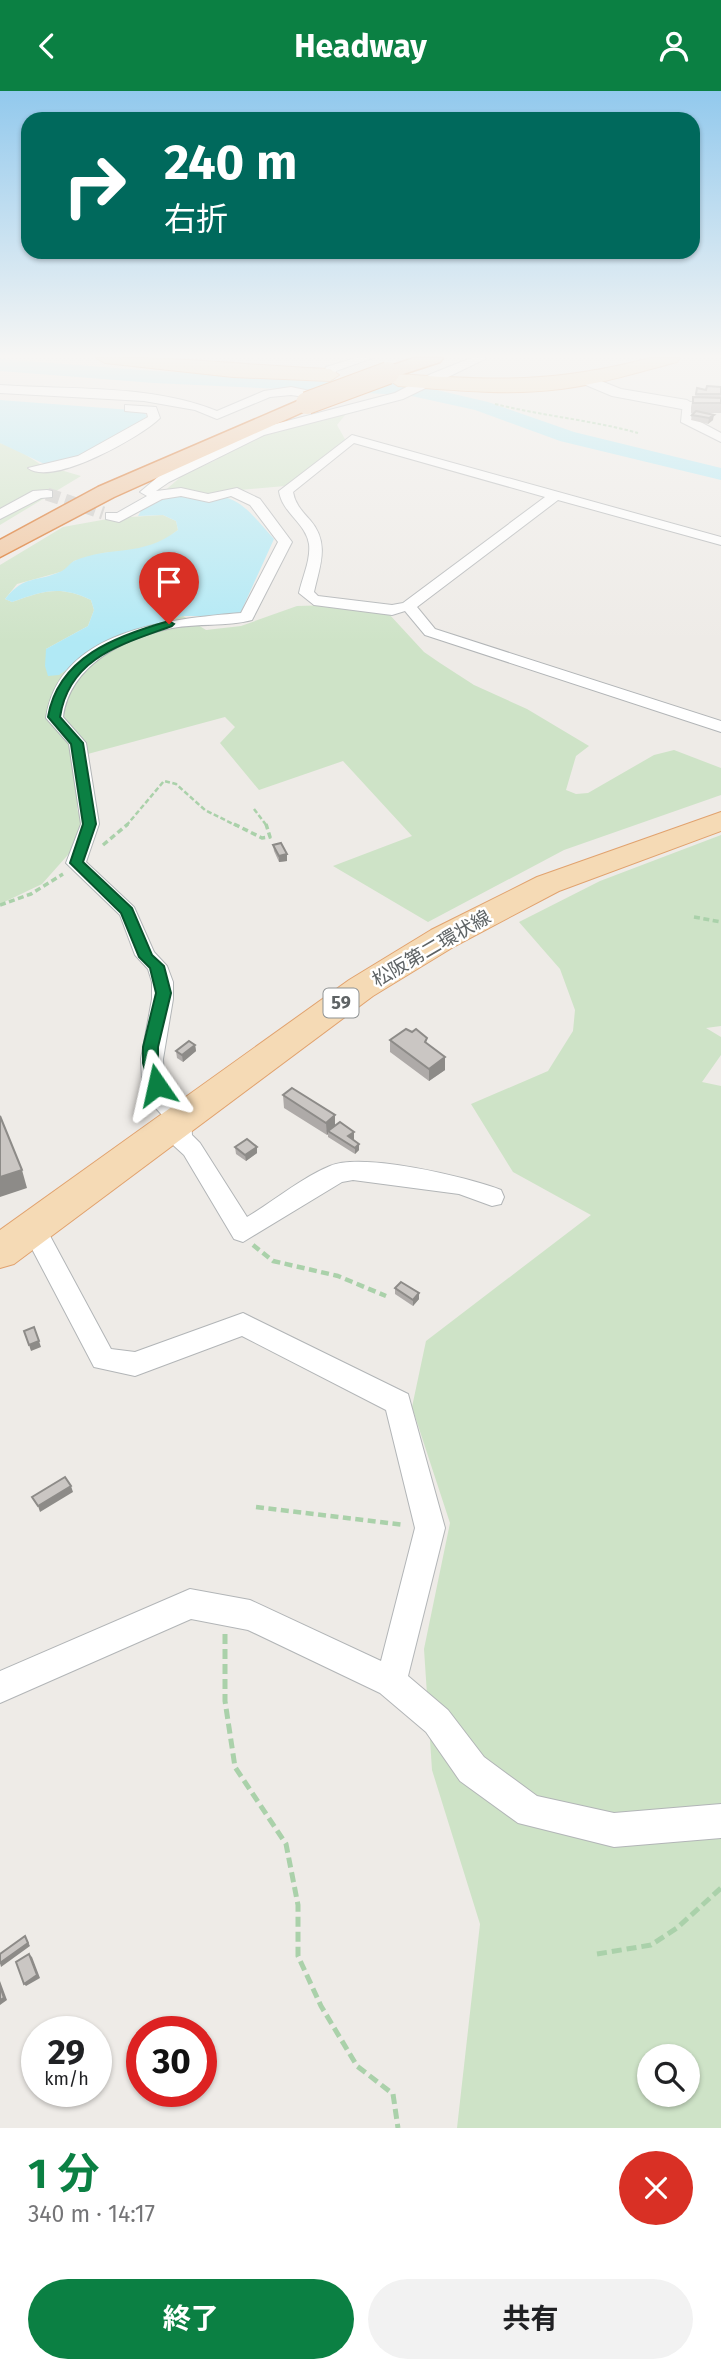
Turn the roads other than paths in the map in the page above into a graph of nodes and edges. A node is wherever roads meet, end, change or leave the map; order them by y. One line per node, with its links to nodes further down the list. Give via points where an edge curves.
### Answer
1 (94, 453): 7 (street, via 73,465)
2 (165, 453): 11 (highway)
3 (187, 453): 13 (highway)
4 (215, 453): 17 (street, via 107,515 119,518 158,495 181,492 209,498 232,491 255,502 285,542 247,617 169,624 105,646 71,676 57,697 54,717 77,743 90,824 76,863 127,911 146,957 157,966 163,993 150,1063 164,1107)
5 (334, 453): 14 (street, via 286,491 286,501 312,532 316,545 306,593 314,600 391,610)
6 (403, 453): 9 (street)
7 (35, 468)
8 (47, 494): 10 (street, via 38,494)
9 (556, 495): 12 (street); 14 (street)
10 (0, 515)
11 (0, 537)
12 (721, 541)
13 (0, 550)
14 (408, 606): 15 (street, via 430,632)
15 (721, 727)
16 (721, 821): 17 (main road, 松阪第二環状線 / 59, via 548,884 443,938 361,988)
17 (180, 1121): 18 (street, via 180,1137 243,1232 337,1173 353,1171 461,1185); 19 (main road, 松阪第二環状線 / 59)
18 (492, 1197)
19 (33, 1229): 20 (main road, 松阪第二環状線 / 59); 21 (street, via 103,1359 135,1364 243,1324 398,1403 430,1528)
20 (0, 1252)
21 (391, 1682): 22 (street, via 250,1615 190,1604); 23 (street, via 437,1721 472,1769 530,1811 614,1830)
22 (0, 1686)
23 (721, 1822)

